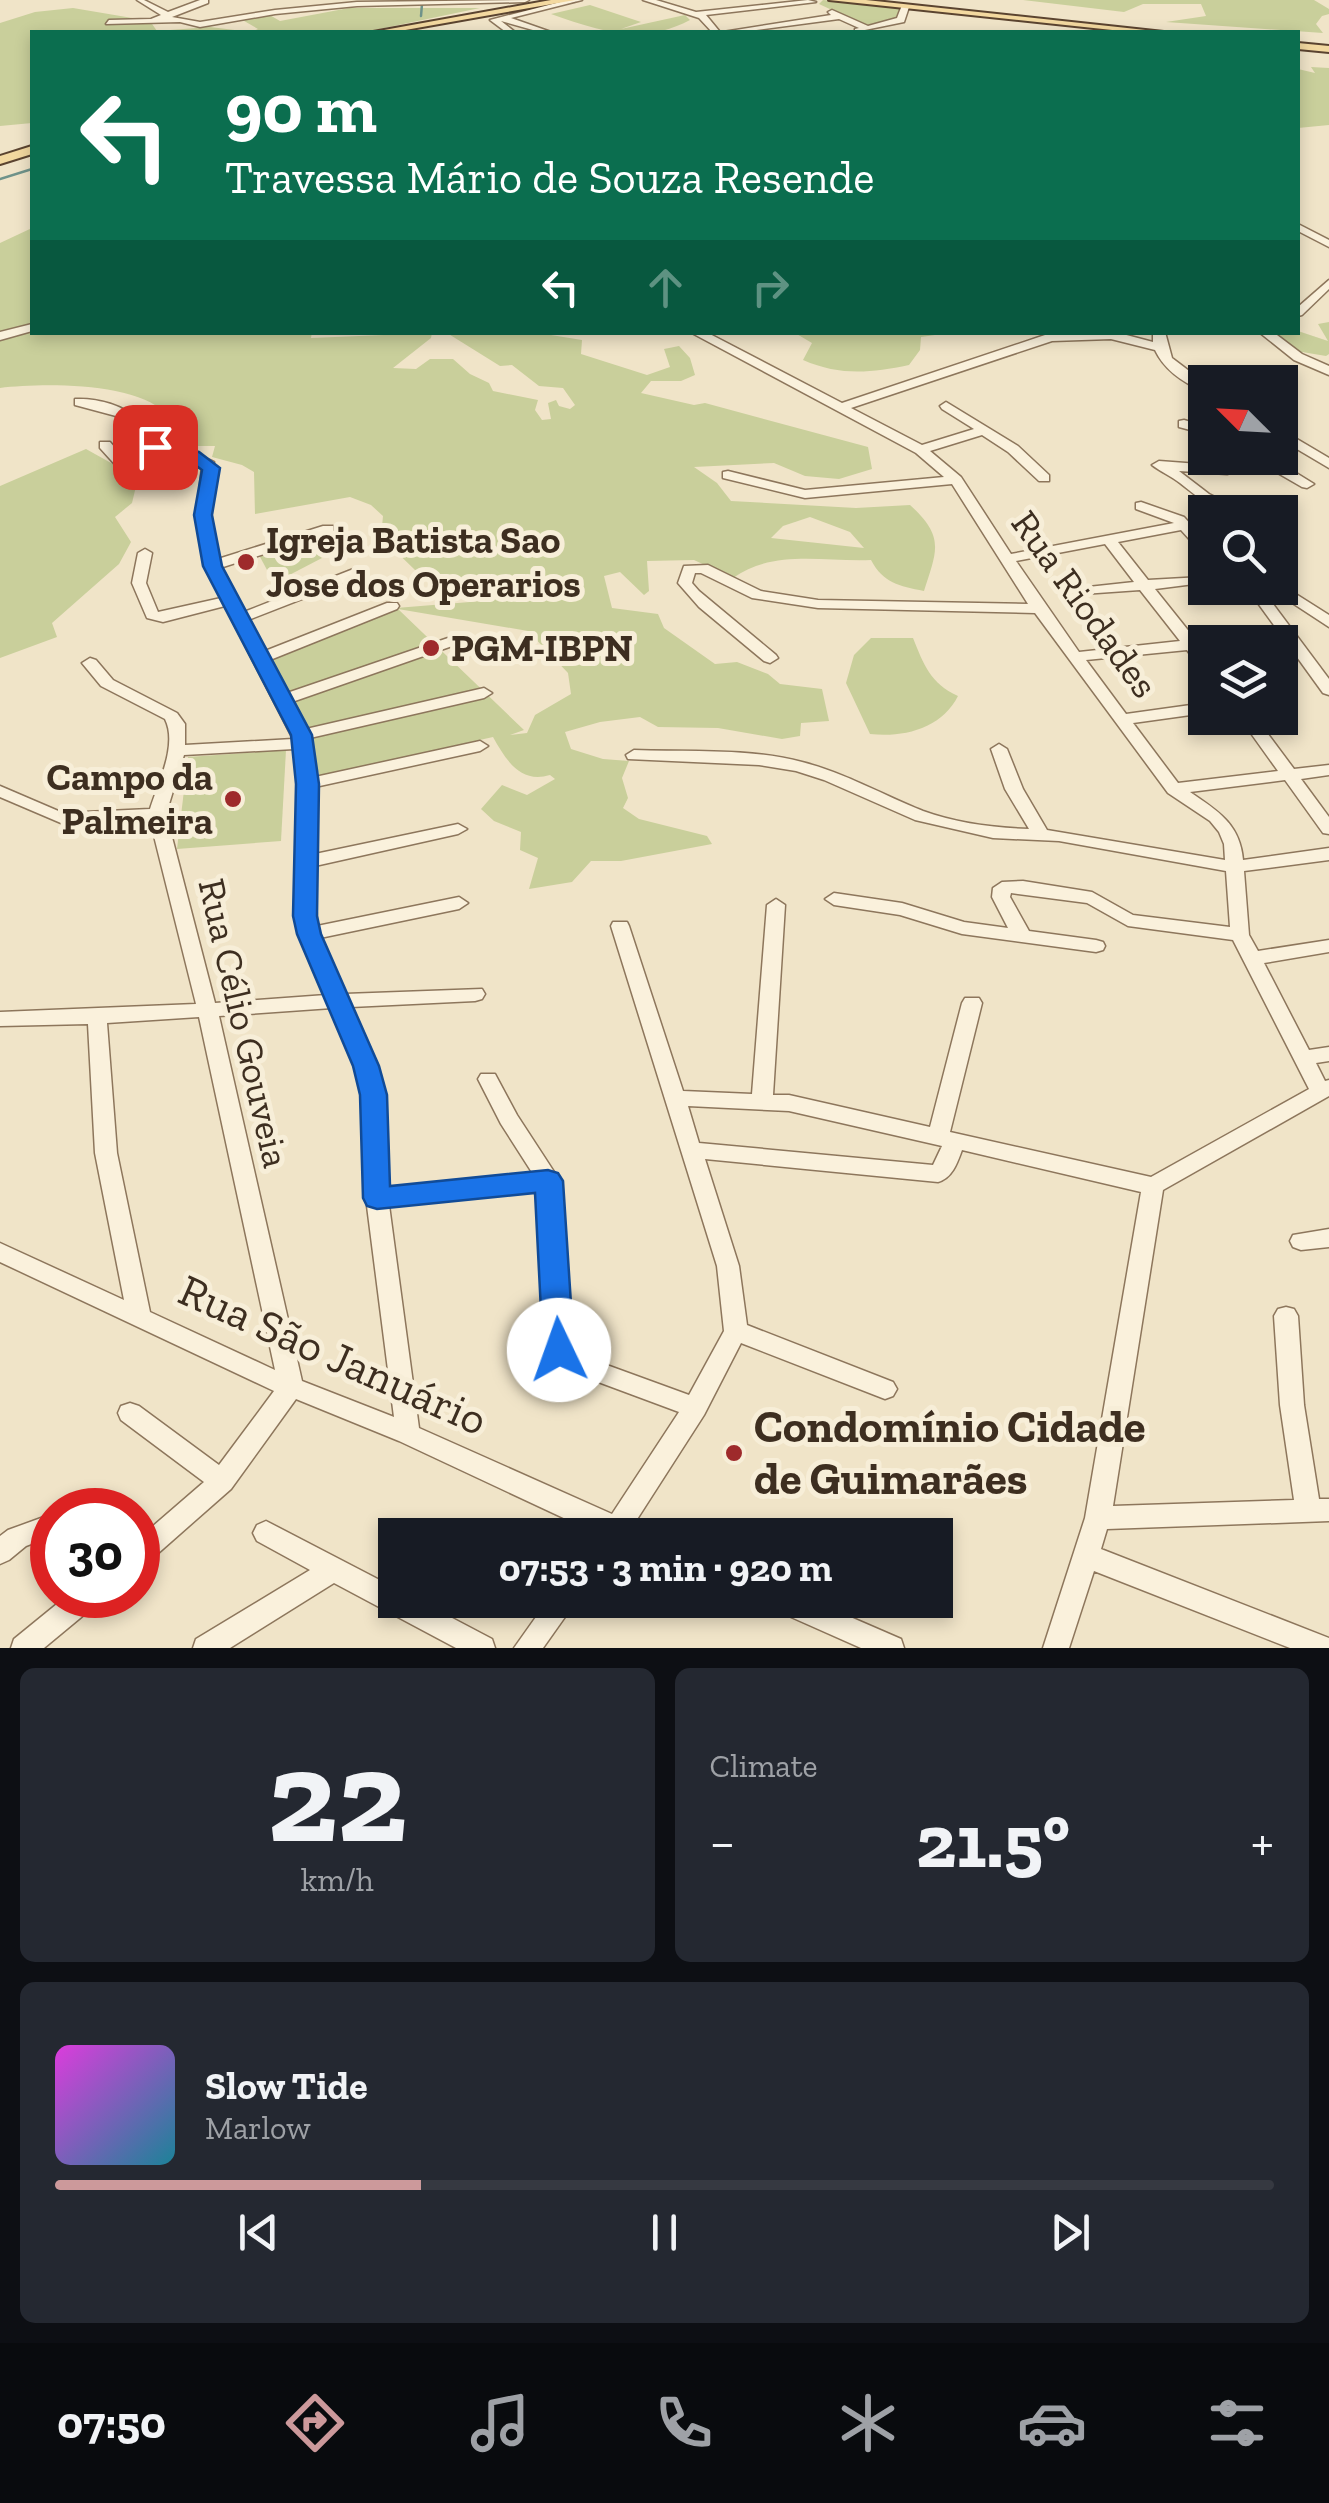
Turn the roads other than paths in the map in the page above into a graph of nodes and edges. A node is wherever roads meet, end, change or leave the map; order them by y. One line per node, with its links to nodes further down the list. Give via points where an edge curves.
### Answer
1 (525, 0): 15 (street, via 356,4)
2 (574, 0): 14 (street); 18 (main road)
3 (647, 0): 11 (street)
4 (834, 0): 9 (main road)
5 (143, 1): 8 (street); 13 (street)
6 (813, 1): 11 (street); 12 (street)
7 (206, 2): 13 (street)
8 (128, 4)
9 (905, 7): 17 (street, via 901,20); 24 (main road)
10 (224, 12): 15 (street)
11 (696, 14): 21 (street)
12 (840, 16): 17 (street); 22 (street)
13 (175, 18): 15 (street, via 200,26); 16 (street)
14 (500, 18): 19 (street, via 494,22); 20 (street)
15 (236, 19)
16 (109, 22)
17 (868, 29): 23 (street)
18 (390, 30)
19 (508, 30)
20 (540, 30)
21 (714, 30)
22 (741, 30)
23 (863, 30)
24 (1139, 30)
25 (1300, 46): 26 (main road)
26 (1329, 49)
27 (30, 151): 28 (main road)
28 (0, 160)
29 (1300, 228): 30 (street)
30 (1329, 244)
31 (1329, 284): 32 (street)
32 (1300, 311)
33 (30, 328): 36 (street)
34 (702, 335): 42 (street, Rua Riodades)
35 (1269, 335): 38 (street)
36 (0, 336)
37 (1158, 340): 39 (street, via 1168,364); 42 (street, via 1051,337)
38 (1329, 370)
39 (1188, 377)
40 (79, 402): 49 (street, via 116,410 134,420 148,444)
41 (946, 406): 45 (street)
42 (840, 408): 48 (street, Rua Riodades)
43 (1184, 424): 44 (street)
44 (1188, 425)
45 (986, 430): 48 (street); 54 (street)
46 (105, 445): 49 (street, via 125,466)
47 (1300, 446): 50 (street)
48 (921, 450): 55 (street, Rua Riodades)
49 (202, 461): 65 (street, via 212,468 203,515)
50 (1329, 464)
51 (1188, 467): 57 (street, via 1159,465)
52 (728, 475): 55 (street, via 805,494)
53 (1293, 475): 56 (street)
54 (1044, 478)
55 (956, 480): 64 (street, Rua Riodades)
56 (1308, 484)
57 (1202, 495)
58 (1141, 506): 59 (street)
59 (1185, 525): 60 (street); 62 (street)
60 (1188, 528)
61 (328, 529): 65 (street)
62 (1108, 540): 64 (street); 68 (street)
63 (145, 553): 70 (street, via 138,584 152,616)
64 (1006, 559): 74 (street, Rua Riodades)
65 (212, 566): 70 (street)
66 (361, 571): 75 (street)
67 (1188, 581): 68 (street)
68 (1146, 584): 69 (street); 78 (street)
69 (1088, 591)
70 (230, 600): 75 (street)
71 (1298, 601): 76 (street)
72 (1266, 605): 84 (street)
73 (392, 606): 81 (street)
74 (1039, 608): 80 (street, Rua Riodades); 82 (street, via 818,604 757,595 702,568 690,569 685,583 696,598)
75 (241, 618): 81 (street)
76 (1329, 622)
77 (453, 641): 86 (street)
78 (1188, 641)
79 (1188, 642): 80 (street)
80 (1074, 657): 88 (street, Rua Riodades)
81 (262, 658): 86 (street)
82 (770, 658)
83 (90, 664): 93 (street, via 107,683 176,720)
84 (1329, 690)
85 (484, 693): 90 (street)
86 (284, 699): 90 (street)
87 (1188, 710): 88 (street)
88 (1124, 719): 98 (street, Rua Riodades)
89 (1261, 735): 96 (street)
90 (302, 740): 93 (street); 97 (street)
91 (480, 746): 97 (street)
92 (999, 749): 105 (street)
93 (177, 750): 102 (street)
94 (634, 755): 105 (street, via 798,766 921,816 993,833)
95 (1329, 770): 96 (street)
96 (1291, 775): 98 (street); 100 (street)
97 (308, 784): 107 (street)
98 (1174, 789): 108 (street, Rua Riodades, via 1227,830)
99 (0, 791): 102 (street, via 60,818)
100 (1308, 798): 101 (street); 104 (street)
101 (1329, 798)
102 (157, 814): 122 (street, Rua Célio Gouveia)
103 (458, 829): 107 (street)
104 (1329, 829)
105 (1041, 835): 108 (street)
106 (1329, 854): 108 (street)
107 (306, 862): 113 (street)
108 (1235, 867): 114 (street, Rua Riodades)
109 (834, 899): 115 (street)
110 (459, 903): 113 (street)
111 (776, 905): 130 (street)
112 (620, 926): 129 (street)
113 (309, 934): 120 (street)
114 (1240, 935): 115 (street, via 1128,920 1100,901 1054,891 1002,888); 118 (street, Rua Riodades)
115 (1022, 936): 116 (street)
116 (1096, 946)
117 (1329, 946): 118 (street)
118 (1252, 958): 126 (street, Rua Riodades)
119 (475, 994): 120 (street)
120 (337, 998): 122 (street); 135 (street, via 373,1095)
121 (972, 1003): 131 (street)
122 (208, 1012): 123 (street); 142 (street, Rua Célio Gouveia)
123 (97, 1017): 124 (street); 139 (street, via 106,1153)
124 (0, 1019)
125 (1329, 1054): 126 (street)
126 (1303, 1058): 128 (street, Rua Riodades)
127 (488, 1079): 133 (street)
128 (1325, 1089): 134 (street)
129 (672, 1098): 130 (street); 132 (street)
130 (762, 1100): 131 (street)
131 (947, 1137): 132 (street, via 946,1164 938,1174); 134 (street)
132 (693, 1150): 141 (street, via 728,1266)
133 (548, 1181): 135 (street); 144 (street, via 559,1350 592,1371)
134 (1153, 1186): 151 (street)
135 (377, 1198): 146 (street)
136 (1329, 1238): 137 (street)
137 (1300, 1241)
138 (1, 1246): 139 (street, Rua São Januário)
139 (139, 1316): 142 (street, Rua São Januário)
140 (1286, 1316): 148 (street, via 1292,1405)
141 (736, 1331): 143 (street); 144 (street)
142 (291, 1387): 146 (street, Rua São Januário); 147 (street)
143 (885, 1390)
144 (695, 1408): 150 (street)
145 (130, 1413): 147 (street)
146 (408, 1434): 149 (street, Rua São Januário)
147 (222, 1481): 154 (street)
148 (1319, 1510): 151 (street)
149 (589, 1518)
150 (630, 1518)
151 (1098, 1518): 156 (street)
152 (30, 1533): 155 (street)
153 (266, 1533): 157 (street)
154 (160, 1535)
155 (0, 1552)
156 (1088, 1556): 166 (street); 167 (street)
157 (332, 1570): 162 (street); 163 (street)
158 (60, 1618): 161 (street)
159 (550, 1618): 164 (street)
160 (823, 1618): 165 (street)
161 (24, 1648)
162 (206, 1648)
163 (482, 1648)
164 (527, 1648)
165 (891, 1648)
166 (1056, 1648)
167 (1324, 1648)

